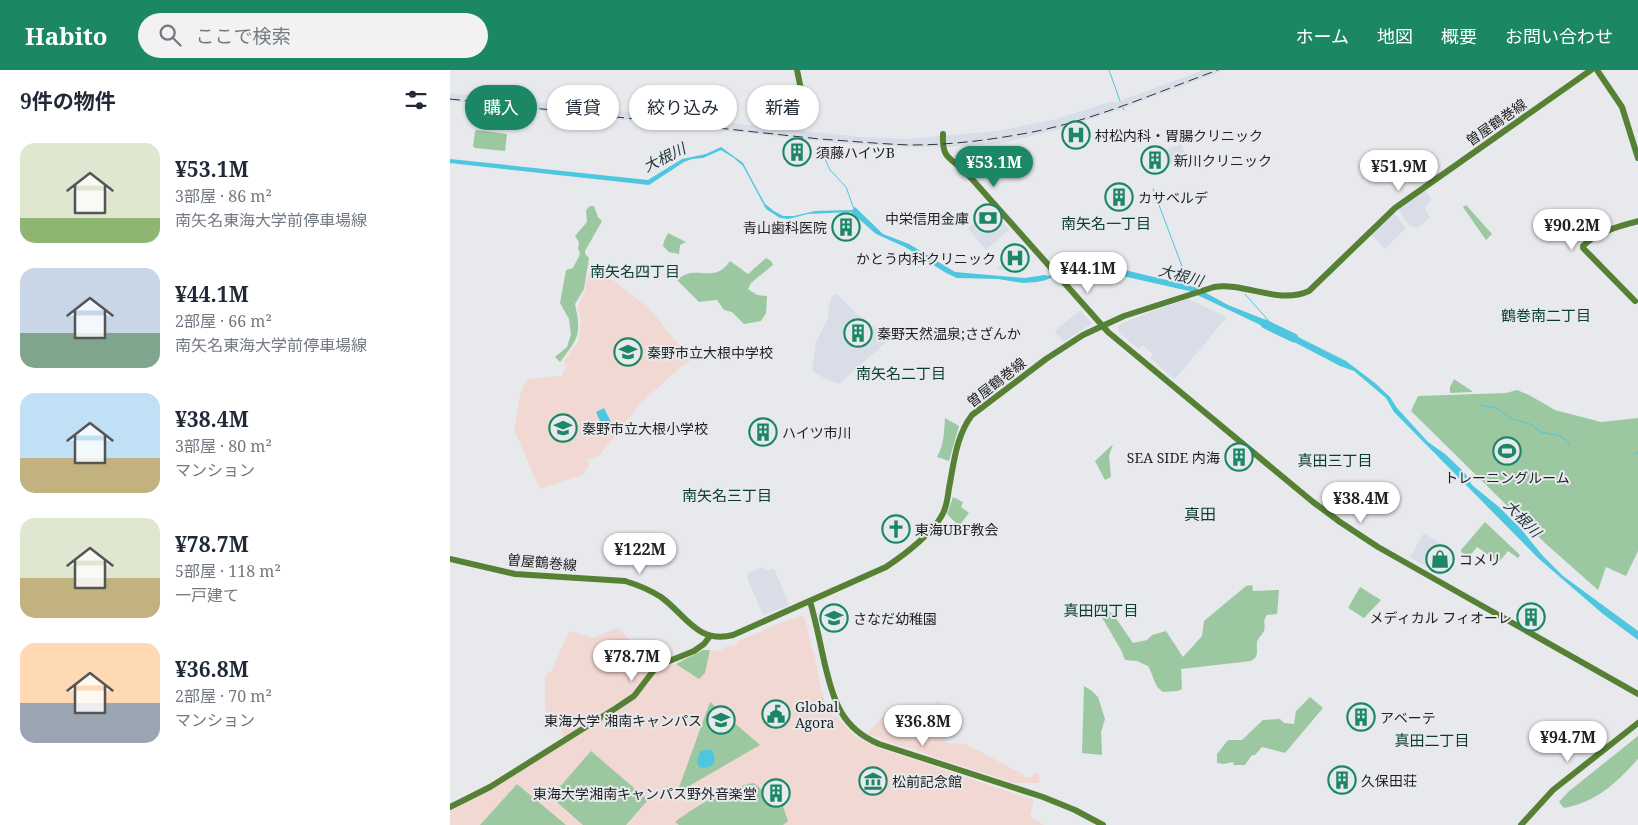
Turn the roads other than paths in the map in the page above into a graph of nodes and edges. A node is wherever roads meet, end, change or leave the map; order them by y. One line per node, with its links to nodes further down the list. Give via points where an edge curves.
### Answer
1 (797, 70): 4 (main road)
2 (1591, 70): 9 (main road, 曽屋鶴巻線, via 1395,208 1309,291 1290,296 1228,286 1211,288)
3 (1597, 70): 6 (main road, via 1622,107)
4 (800, 85)
5 (943, 134): 9 (main road, via 943,148 948,158 976,183)
6 (1638, 158)
7 (1638, 222): 8 (main road, via 1600,233 1582,248)
8 (1635, 301)
9 (1102, 325): 11 (main road, 曽屋鶴巻線, via 1064,346 972,415 959,439 944,511 930,531 886,567); 13 (main road, via 1340,522 1378,547)
10 (450, 559): 12 (main road, 曽屋鶴巻線, via 515,574 625,581 662,598)
11 (810, 601): 12 (main road, 曽屋鶴巻線, via 733,635); 16 (main road, via 834,699 846,720 858,732 879,744 1043,796)
12 (710, 636): 15 (main road, via 694,651 657,666 634,696 616,708 490,787)
13 (1638, 694)
14 (1638, 723): 17 (main road, via 1554,790)
15 (450, 807)
16 (1103, 825)
17 (1521, 825)

